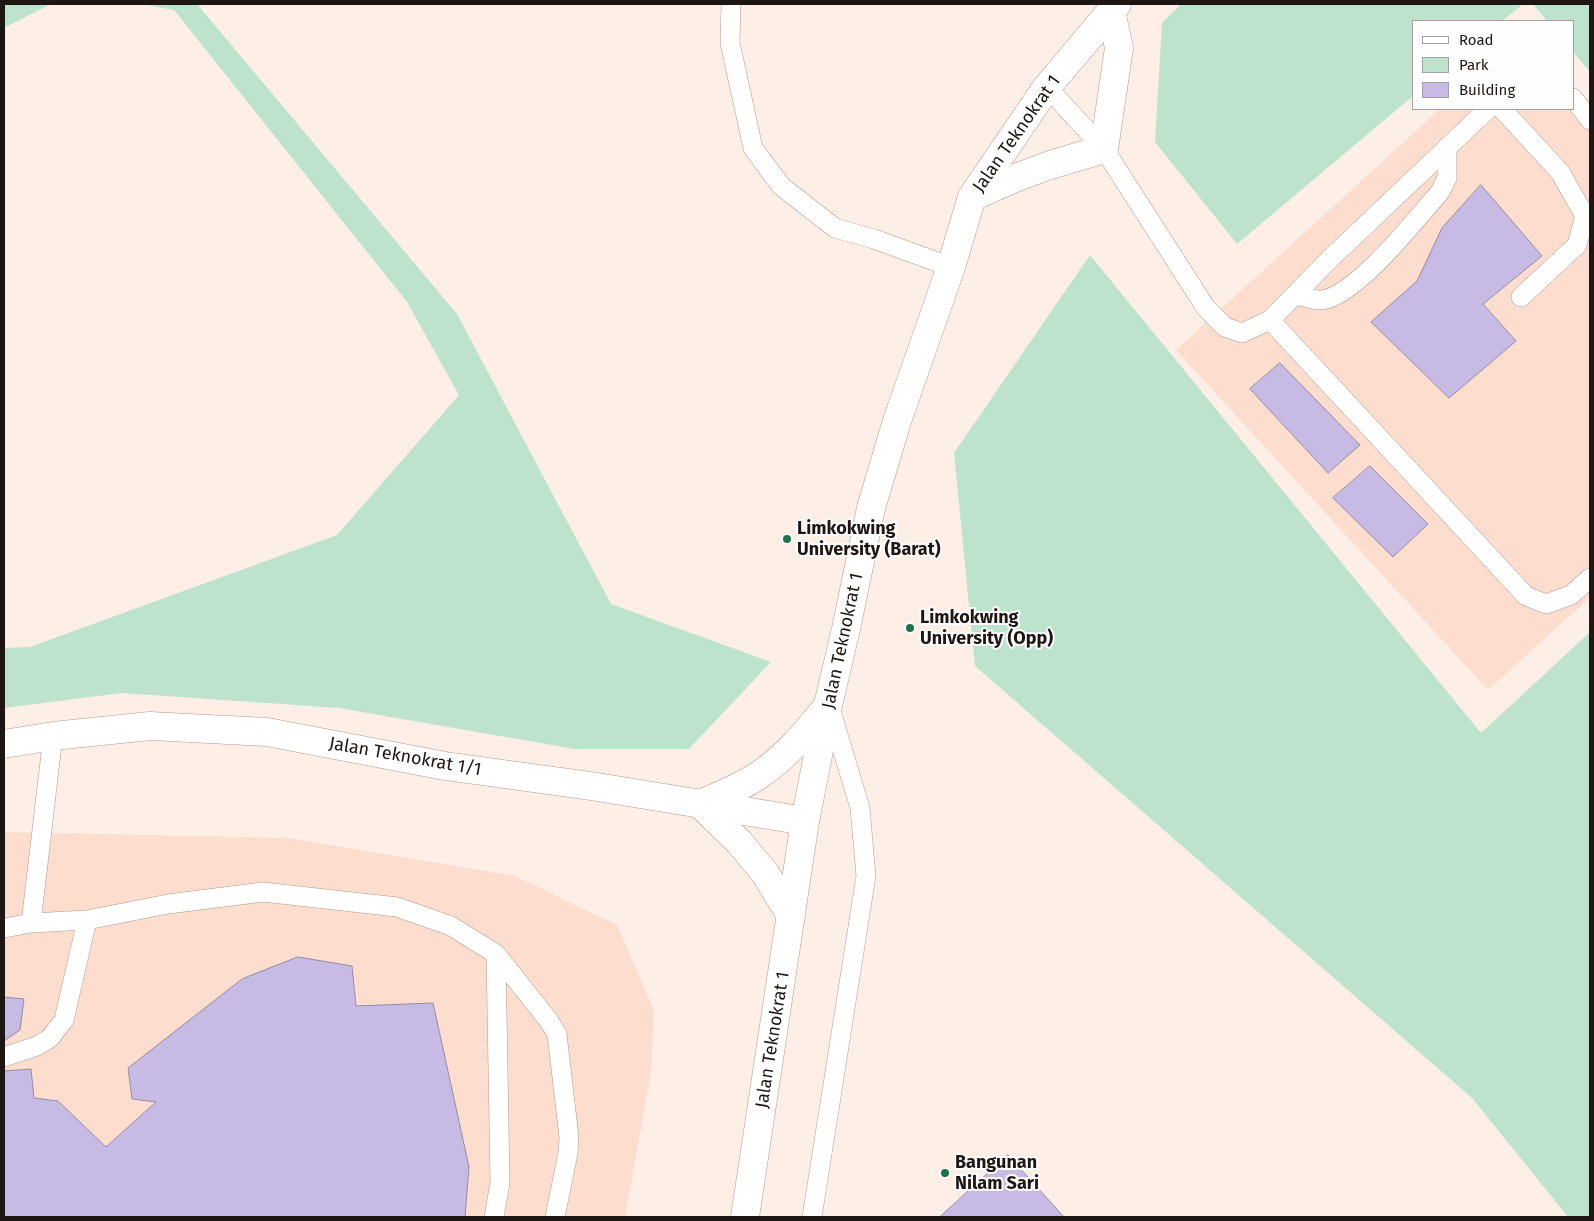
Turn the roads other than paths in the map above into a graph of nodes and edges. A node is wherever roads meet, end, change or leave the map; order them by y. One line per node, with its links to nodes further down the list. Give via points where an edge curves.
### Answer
1 (731, 4): 11 (lane, via 730,43 753,148 781,186 835,228)
2 (1114, 7): 3 (main road, Jalan Teknokrat 1); 9 (main road, via 1118,48)
3 (1047, 88): 9 (lane); 10 (main road, Jalan Teknokrat 1)
4 (1574, 99): 7 (lane)
5 (1487, 110): 8 (lane)
6 (1503, 110): 13 (lane, via 1560,172 1585,216 1577,245)
7 (1590, 120)
8 (1447, 147): 12 (lane); 12 (lane, via 1447,178 1440,192 1371,270 1338,294 1322,301)
9 (1104, 149): 10 (main road, via 1050,165); 14 (lane, via 1206,308 1225,327 1242,332)
10 (972, 197): 11 (main road, Jalan Teknokrat 1)
11 (952, 267): 16 (main road, Jalan Teknokrat 1, via 897,421 871,508)
12 (1296, 295): 14 (lane)
13 (1521, 297)
14 (1270, 320): 15 (lane, via 1526,596 1546,604 1571,595)
15 (1590, 578)
16 (828, 705): 19 (main road, via 800,740 761,774); 20 (main road, Jalan Teknokrat 1); 30 (lane, via 860,808 866,876)
17 (53, 736): 18 (main road, Jalan Teknokrat 1/1); 19 (main road, Jalan Teknokrat 1/1, via 150,726 267,732 445,766); 23 (lane)
18 (4, 744)
19 (700, 804): 20 (main road, Jalan Teknokrat 1/1); 21 (main road, via 765,873)
20 (805, 821): 21 (main road, Jalan Teknokrat 1)
21 (791, 916): 29 (main road, Jalan Teknokrat 1)
22 (87, 920): 23 (lane); 25 (lane, via 168,904 263,892 397,907 451,926); 26 (lane, via 64,1020 50,1038)
23 (31, 923): 24 (lane)
24 (4, 928)
25 (496, 954): 27 (lane, via 500,1183); 28 (lane, via 557,1034 569,1136)
26 (4, 1057)
27 (494, 1217)
28 (555, 1217)
29 (745, 1217)
30 (812, 1217)

